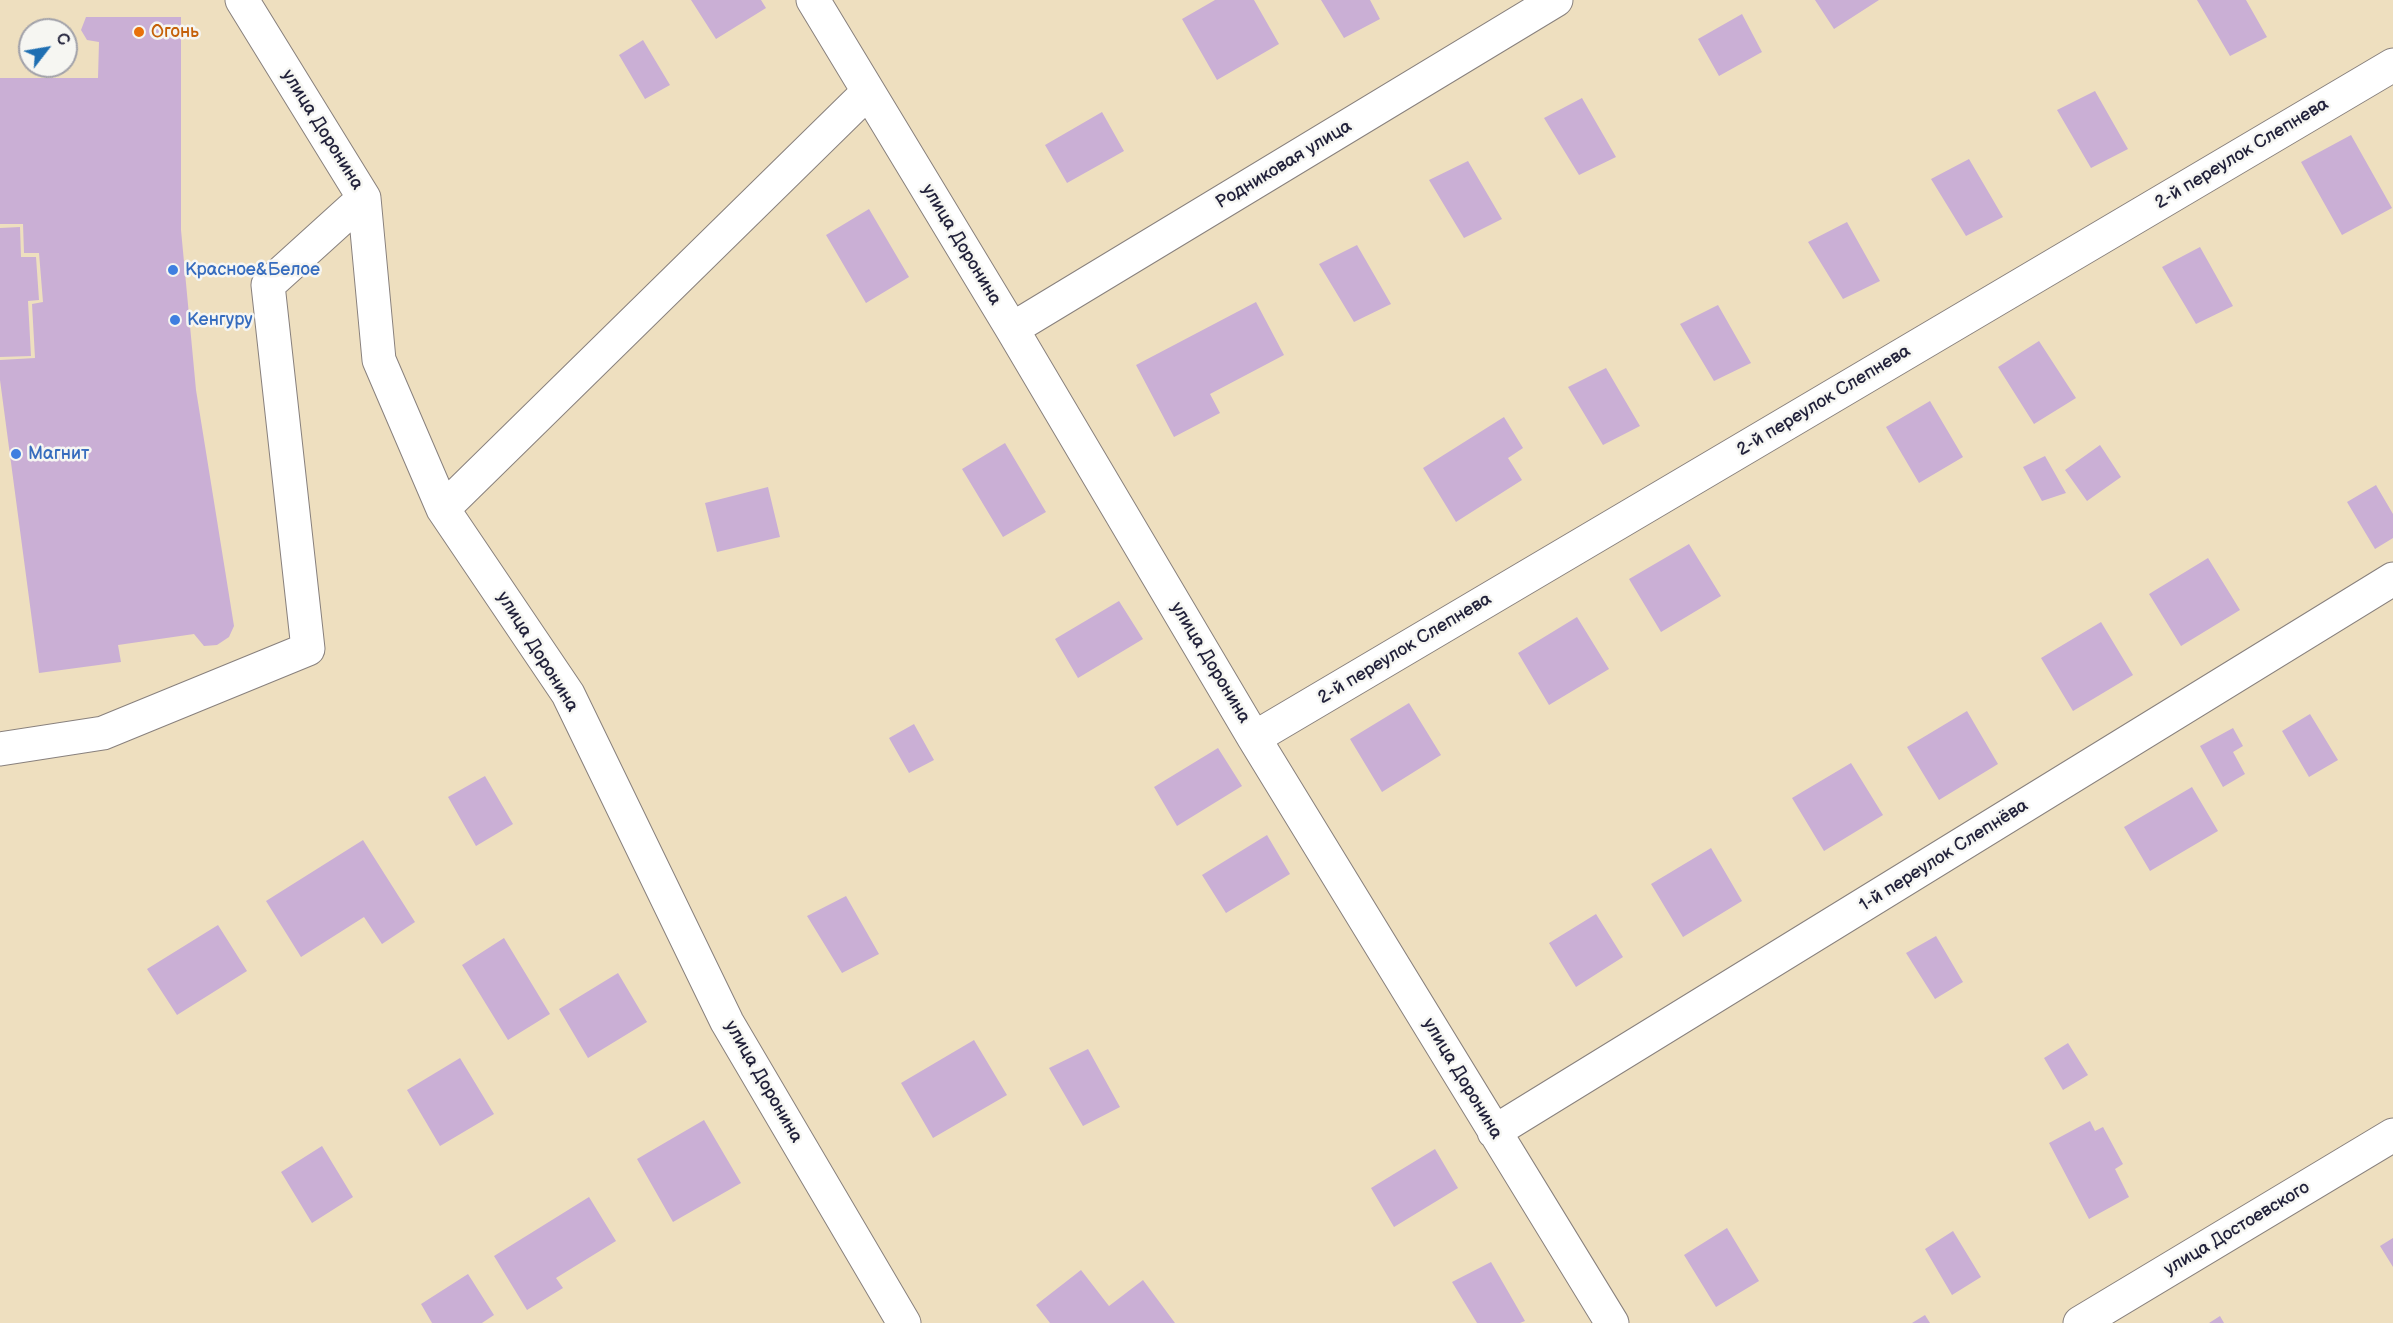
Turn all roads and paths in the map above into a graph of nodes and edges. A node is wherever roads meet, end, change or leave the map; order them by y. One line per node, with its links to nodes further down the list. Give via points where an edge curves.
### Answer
1 (242, 0): 6 (street, улица Доронина)
2 (813, 0): 5 (street, улица Доронина)
3 (1556, 0): 7 (street, Родниковая улица)
4 (2393, 65): 10 (street, 2-й переулок Слепнева)
5 (868, 92): 7 (street, улица Доронина); 8 (street)
6 (364, 198): 8 (street, улица Доронина, via 379,360); 11 (street, via 268,285 308,649 103,733)
7 (1012, 329): 10 (street, улица Доронина)
8 (443, 509): 14 (street, улица Доронина, via 568,694 727,1022)
9 (2393, 579): 12 (street, 1-й переулок Слепнёва)
10 (1254, 738): 12 (street, улица Доронина)
11 (0, 749)
12 (1494, 1132): 15 (street, улица Доронина)
13 (2393, 1135): 16 (street, улица Достоевского)
14 (904, 1323)
15 (1612, 1323)
16 (2080, 1323)

